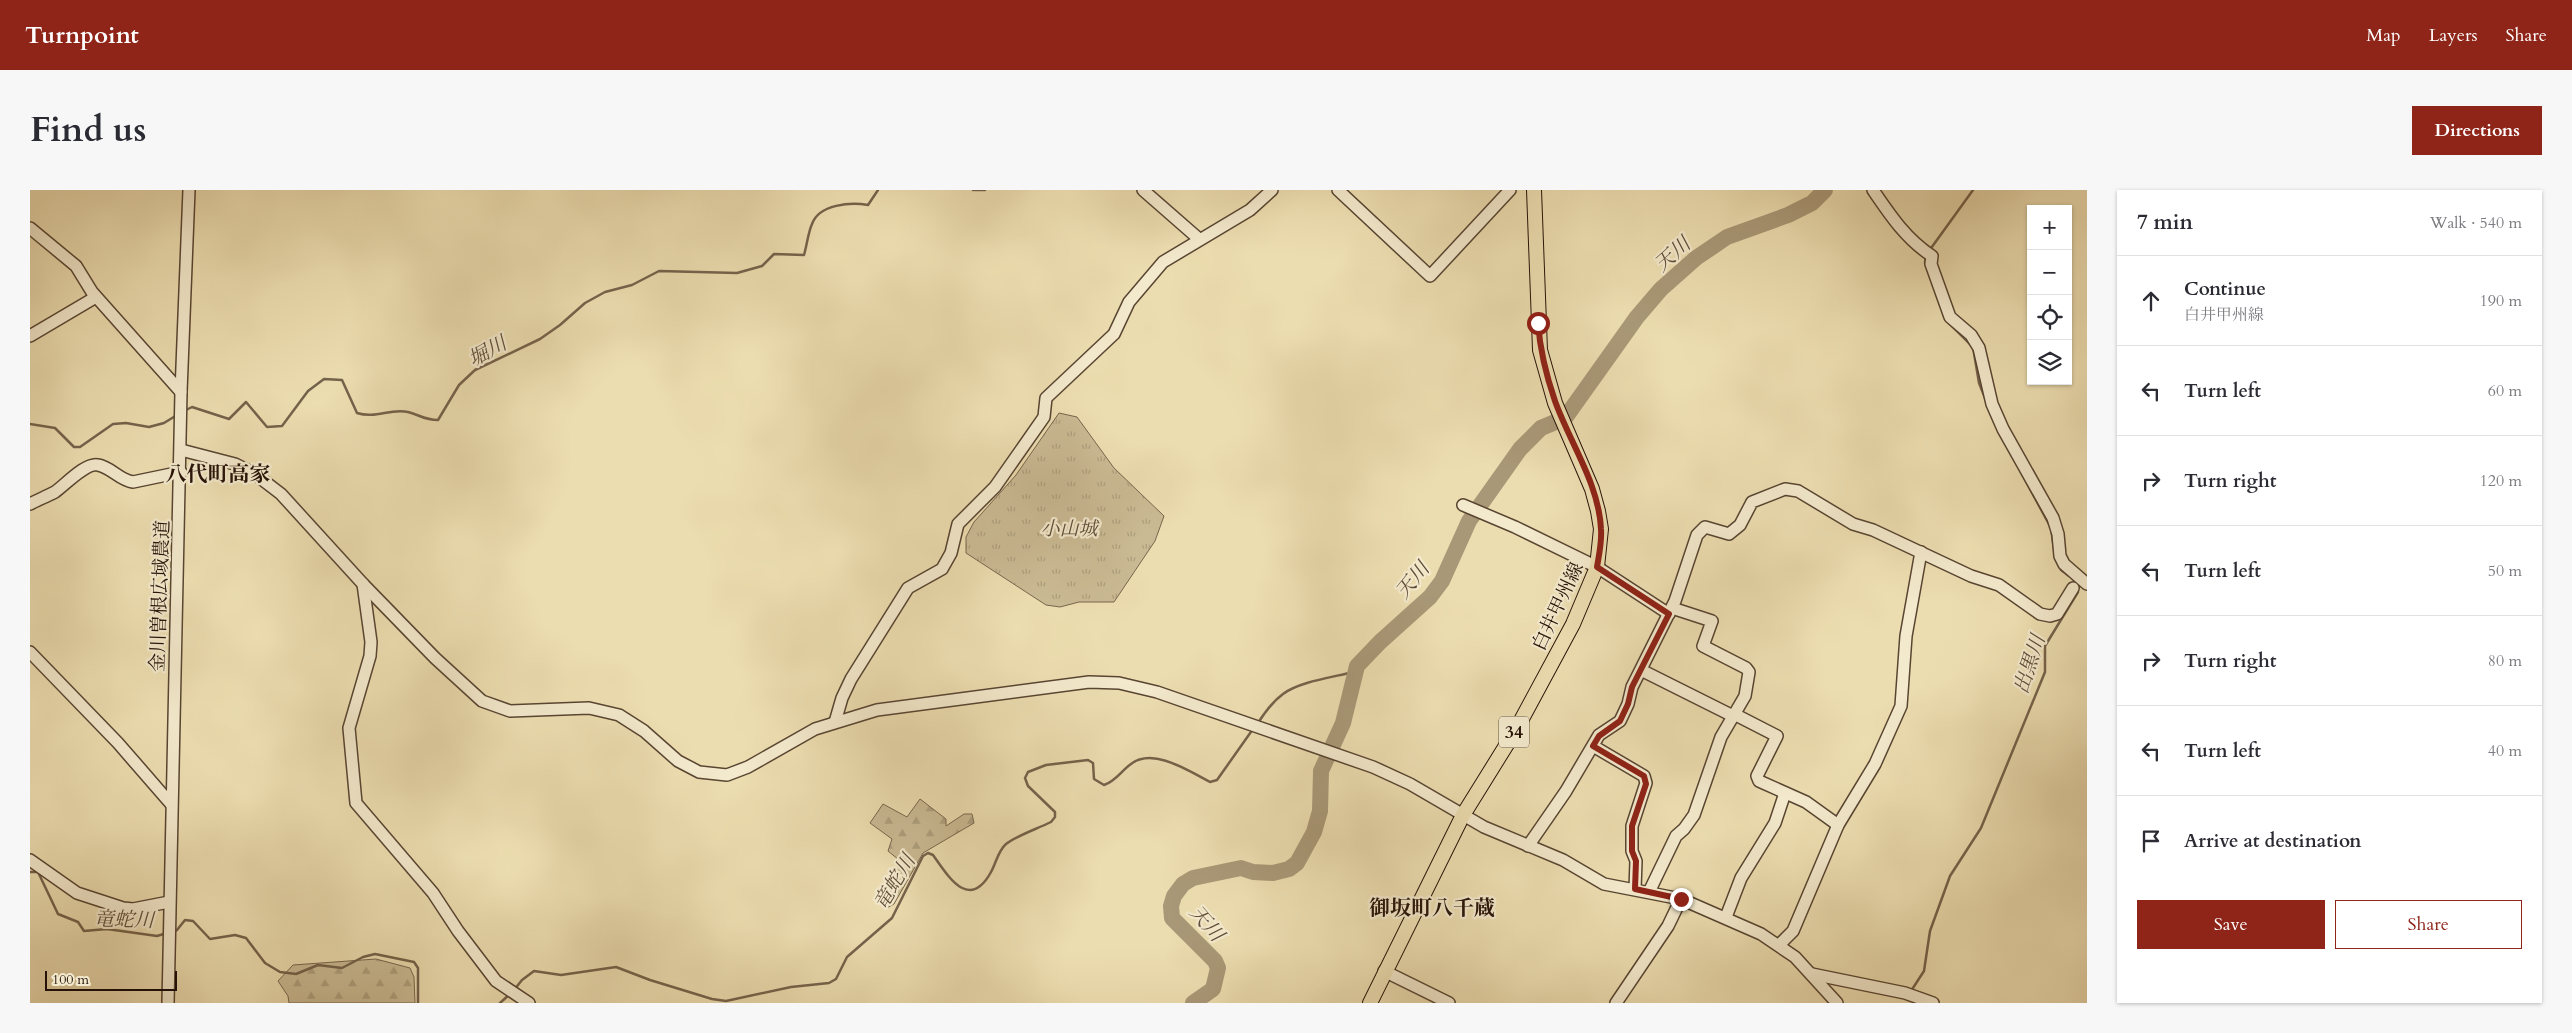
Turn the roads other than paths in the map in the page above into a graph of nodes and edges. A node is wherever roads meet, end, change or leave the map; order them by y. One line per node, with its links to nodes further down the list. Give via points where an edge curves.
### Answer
1 (189, 190): 12 (street, 金川曽根広域農道)
2 (1143, 190): 9 (street)
3 (1272, 190): 9 (street, via 1250,210)
4 (1338, 190): 5 (street, via 1430,276)
5 (1510, 190)
6 (1534, 190): 18 (main road, 白井甲州線 / 34, via 1540,350 1555,403 1592,489 1598,511 1601,529)
7 (1873, 190): 20 (street, via 1896,224 1927,253 1950,317 1979,348 1992,404 2053,518 2060,556 2064,564)
8 (30, 228): 10 (street, via 76,266)
9 (1200, 239): 26 (street, via 1163,262 1129,302 1114,334 1046,398 1044,417 995,488 958,524 951,553 942,569 908,588 851,680)
10 (96, 297): 11 (street); 12 (street)
11 (30, 336)
12 (181, 392): 13 (street, 金川曽根広域農道)
13 (181, 450): 14 (street, 金川曽根広域農道); 19 (street, via 235,464 255,474 281,494)
14 (180, 472): 15 (street, via 133,482 98,464 92,465 56,491); 29 (street, 金川曽根広域農道)
15 (30, 504)
16 (1463, 505): 18 (street)
17 (1921, 552): 21 (street, via 1971,576 1999,585 2040,614 2057,614); 22 (street, via 1853,524 1798,491 1785,489 1752,502 1740,525 1729,534 1705,526 1696,535); 31 (street, via 1906,636 1903,698 1875,764)
18 (1597, 567): 22 (street); 30 (main road, 白井甲州線 / 34, via 1573,624 1522,719)
19 (363, 584): 26 (street, via 482,701 510,711 589,708 619,715 644,731 678,761 699,772 727,775 748,767 815,729); 43 (street, via 371,642 370,656 349,728 356,803 433,893 496,981)
20 (2087, 584)
21 (2073, 588)
22 (1670, 611): 24 (street); 25 (street, via 1712,622 1703,646 1749,672 1745,696)
23 (30, 652): 29 (street, via 118,743)
24 (1641, 670): 25 (street); 27 (street, via 1620,721 1599,736)
25 (1733, 715): 28 (street, via 1777,736 1757,776 1759,781); 35 (street, via 1721,737 1694,815 1676,836)
26 (836, 722): 30 (street, via 877,710 1089,682 1137,687 1373,767 1410,784)
27 (1593, 746): 32 (street); 34 (street, via 1644,776 1646,784 1632,826)
28 (1785, 793): 31 (street, via 1806,802); 38 (street, via 1775,823 1741,878)
29 (171, 804): 37 (street, 金川曽根広域農道)
30 (1462, 815): 32 (street); 40 (main road, 白井甲州線 / 34)
31 (1838, 825): 39 (street, via 1793,931)
32 (1528, 846): 34 (street, via 1563,860 1604,884)
33 (30, 860): 37 (street, via 77,893 123,908)
34 (1635, 889): 35 (street)
35 (1648, 892): 36 (street)
36 (1681, 899): 38 (street); 46 (street, via 1668,926)
37 (169, 902): 42 (street, 金川曽根広域農道)
38 (1726, 918): 39 (street)
39 (1779, 945): 41 (street)
40 (1384, 971): 44 (main road, 白井甲州線 / 34); 45 (street)
41 (1812, 974): 47 (street); 48 (street, via 1910,994)
42 (168, 1003)
43 (529, 1003)
44 (1370, 1003)
45 (1449, 1003)
46 (1616, 1003)
47 (1837, 1003)
48 (1934, 1003)

